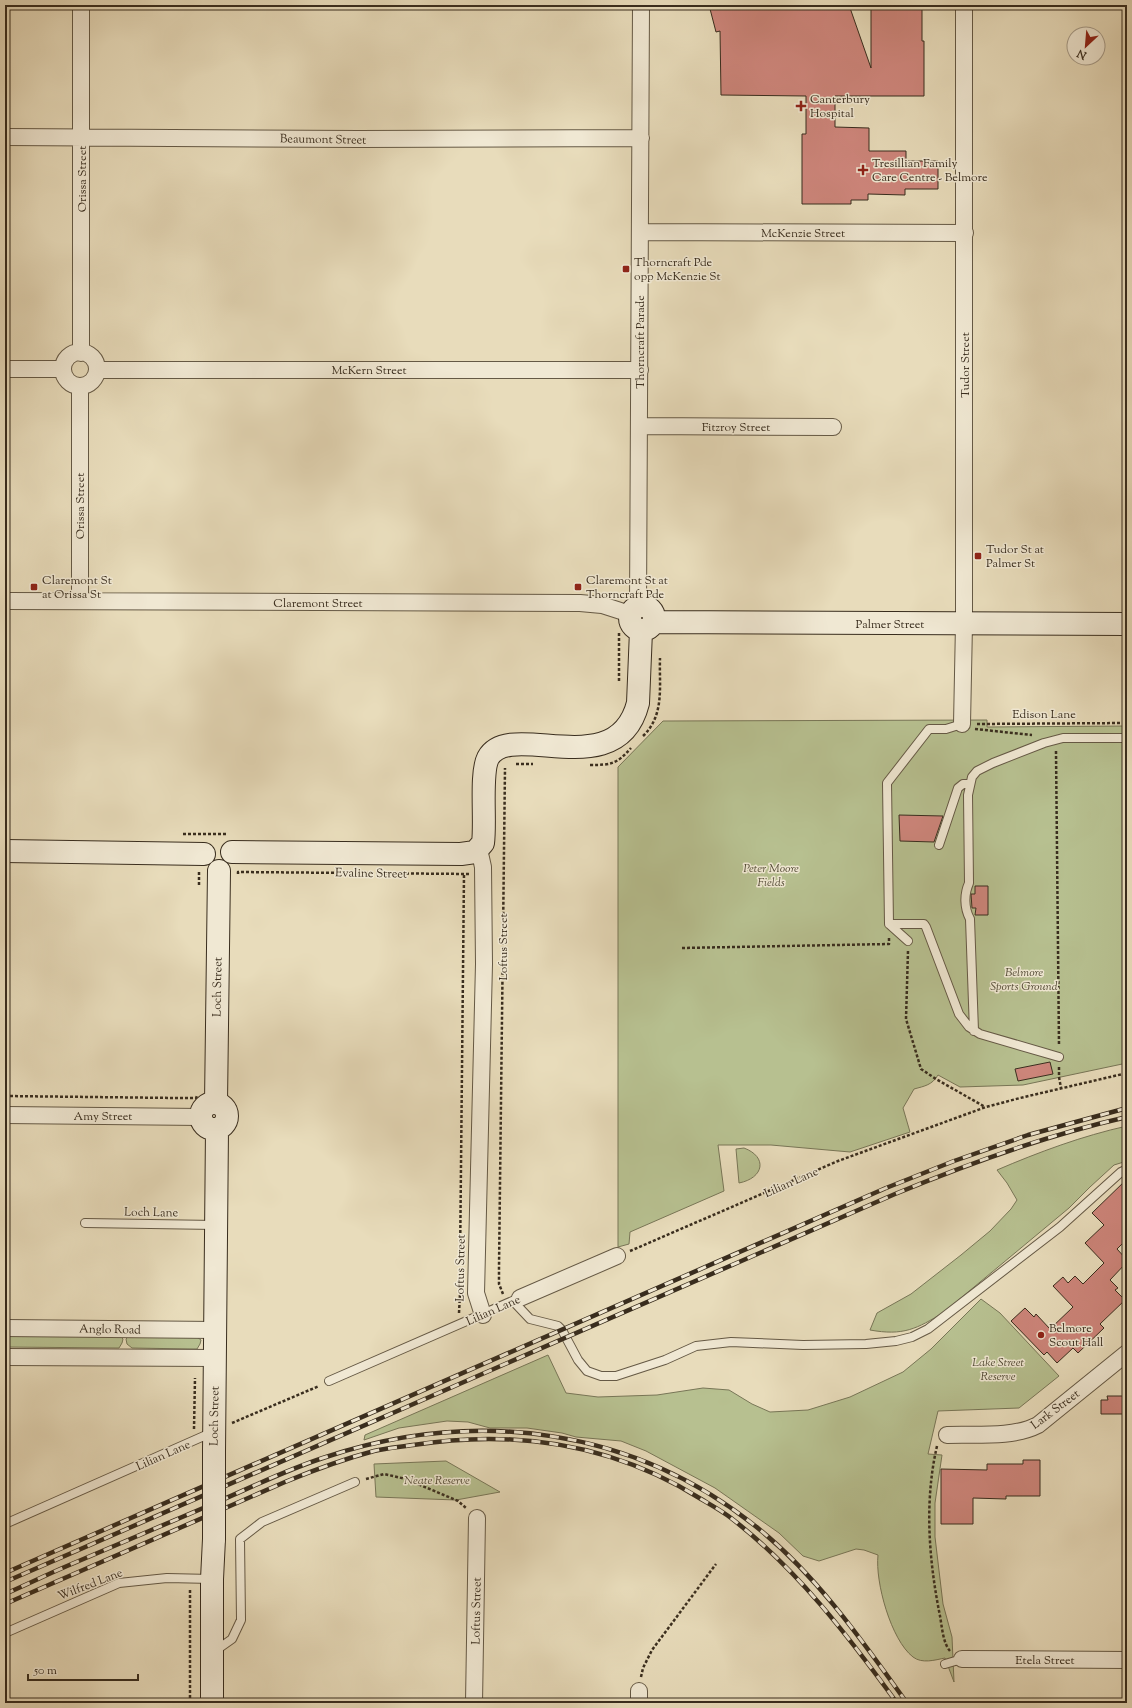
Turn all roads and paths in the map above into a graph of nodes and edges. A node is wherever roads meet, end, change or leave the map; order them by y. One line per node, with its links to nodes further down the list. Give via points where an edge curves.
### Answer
1 (81, 5): 5 (street, Orissa Street)
2 (641, 5): 6 (street, Thorncraft Parade)
3 (964, 5): 8 (street, Tudor Street)
4 (5, 137): 5 (street, Beaumont Street)
5 (82, 137): 6 (street, Beaumont Street); 9 (street, Orissa Street)
6 (641, 138): 7 (street, Thorncraft Parade)
7 (641, 232): 8 (street, McKenzie Street); 13 (street, Thorncraft Parade)
8 (965, 233): 20 (street, Tudor Street)
9 (81, 352): 11 (street, via 67,359); 12 (street, via 91,356)
10 (5, 369): 11 (street)
11 (64, 369): 14 (street, via 67,379)
12 (97, 370): 13 (street, McKern Street); 14 (street, via 94,380)
13 (640, 370): 15 (street, Thorncraft Parade)
14 (80, 386): 18 (street, Orissa Street)
15 (640, 426): 16 (street, Fitzroy Street); 19 (street, Thorncraft Parade)
16 (833, 427)
17 (5, 601): 18 (street, Claremont Street)
18 (80, 601): 19 (street, Claremont Street, via 580,603 602,606)
19 (636, 621): 20 (street, Palmer Street); 23 (path); 26 (street, Thorncraft Parade, via 638,703)
20 (964, 624): 21 (street, Palmer Street); 25 (street, Tudor Street)
21 (1127, 624)
22 (660, 652): 26 (path, via 658,715 652,725)
23 (619, 682)
24 (1127, 723): 25 (path, Edison Lane)
25 (962, 724): 28 (path, via 973,729); 43 (lane, via 946,729 929,729 888,782)
26 (635, 731): 36 (street, Loftus Street, via 597,746 516,745 495,750 488,760 485,771 484,834)
27 (1127, 738): 28 (lane)
28 (1056, 740): 34 (lane, via 977,771); 47 (path)
29 (632, 747): 33 (path, via 616,763)
30 (505, 764): 41 (path, Loftus Street)
31 (513, 764): 32 (path)
32 (536, 764)
33 (583, 765)
34 (970, 784): 35 (lane, via 963,784 958,788); 46 (lane, via 969,883 966,890 966,911 970,918)
35 (939, 845)
36 (479, 849): 38 (street, Evaline Street, via 470,854); 40 (street, Loftus Street)
37 (5, 851): 38 (street, Evaline Street)
38 (218, 864): 39 (path, Evaline Street); 42 (path); 53 (street, Loch Street)
39 (464, 874): 40 (path, Evaline Street); 59 (path, Loftus Street)
40 (483, 874): 41 (path, Evaline Street); 62 (street, Loftus Street, via 484,972 476,1294)
41 (503, 875): 61 (path, Loftus Street, via 499,1284)
42 (199, 890)
43 (889, 924): 44 (lane); 45 (path, via 889,944); 46 (lane, via 924,924 959,1014)
44 (908, 941): 52 (path, via 906,1019 921,1069)
45 (682, 948)
46 (974, 1031): 47 (lane)
47 (1059, 1057)
48 (1127, 1073): 50 (path, Lilian Lane)
49 (1059, 1078): 50 (path)
50 (1061, 1088): 52 (path, Lilian Lane)
51 (5, 1096): 53 (path, Amy Street, via 177,1098)
52 (986, 1107): 58 (path, Lilian Lane, via 838,1161)
53 (208, 1111): 54 (street, Amy Street); 57 (street, Loch Street)
54 (5, 1115)
55 (1127, 1169): 61 (lane, via 1060,1227 928,1329 896,1341 826,1345 717,1343 696,1346 665,1360 616,1376 601,1376 587,1370 578,1360 558,1326 530,1319)
56 (85, 1223): 57 (lane, Loch Lane)
57 (216, 1225): 65 (street, Loch Street)
58 (617, 1256): 61 (street, Lilian Lane)
59 (460, 1264)
60 (460, 1287): 63 (path, Loftus Street)
61 (513, 1301): 62 (lane, Lilian Lane)
62 (483, 1315): 63 (lane, Lilian Lane)
63 (459, 1325): 69 (lane, Lilian Lane)
64 (5, 1328): 65 (street, Anglo Road)
65 (215, 1330): 68 (street, Loch Street)
66 (1127, 1353): 70 (street, Lark Street, via 1038,1425 1028,1430 1016,1433)
67 (5, 1357): 68 (street)
68 (215, 1358): 71 (street, Loch Street)
69 (329, 1381): 71 (path)
70 (947, 1435): 79 (path, via 938,1446 930,1486 930,1547 933,1582 948,1648 954,1656)
71 (214, 1442): 74 (lane, Lilian Lane); 76 (street, Loch Street, bridge, via 214,1539)
72 (355, 1482): 73 (path, via 384,1474 406,1479 458,1501); 78 (lane, via 262,1522 240,1539 241,1620 232,1639)
73 (477, 1518): 85 (street, Loftus Street)
74 (5, 1524)
75 (716, 1564): 82 (path, via 652,1650 643,1668)
76 (203, 1579): 77 (lane, Wilfred Lane, via 167,1578 118,1583); 78 (street, Loch Street); 83 (path, via 190,1587)
77 (5, 1633)
78 (213, 1653): 84 (street, Loch Street)
79 (962, 1659): 80 (street, Etela Street); 81 (lane)
80 (1127, 1660)
81 (945, 1664)
82 (639, 1697)
83 (190, 1703)
84 (212, 1703)
85 (474, 1703)

